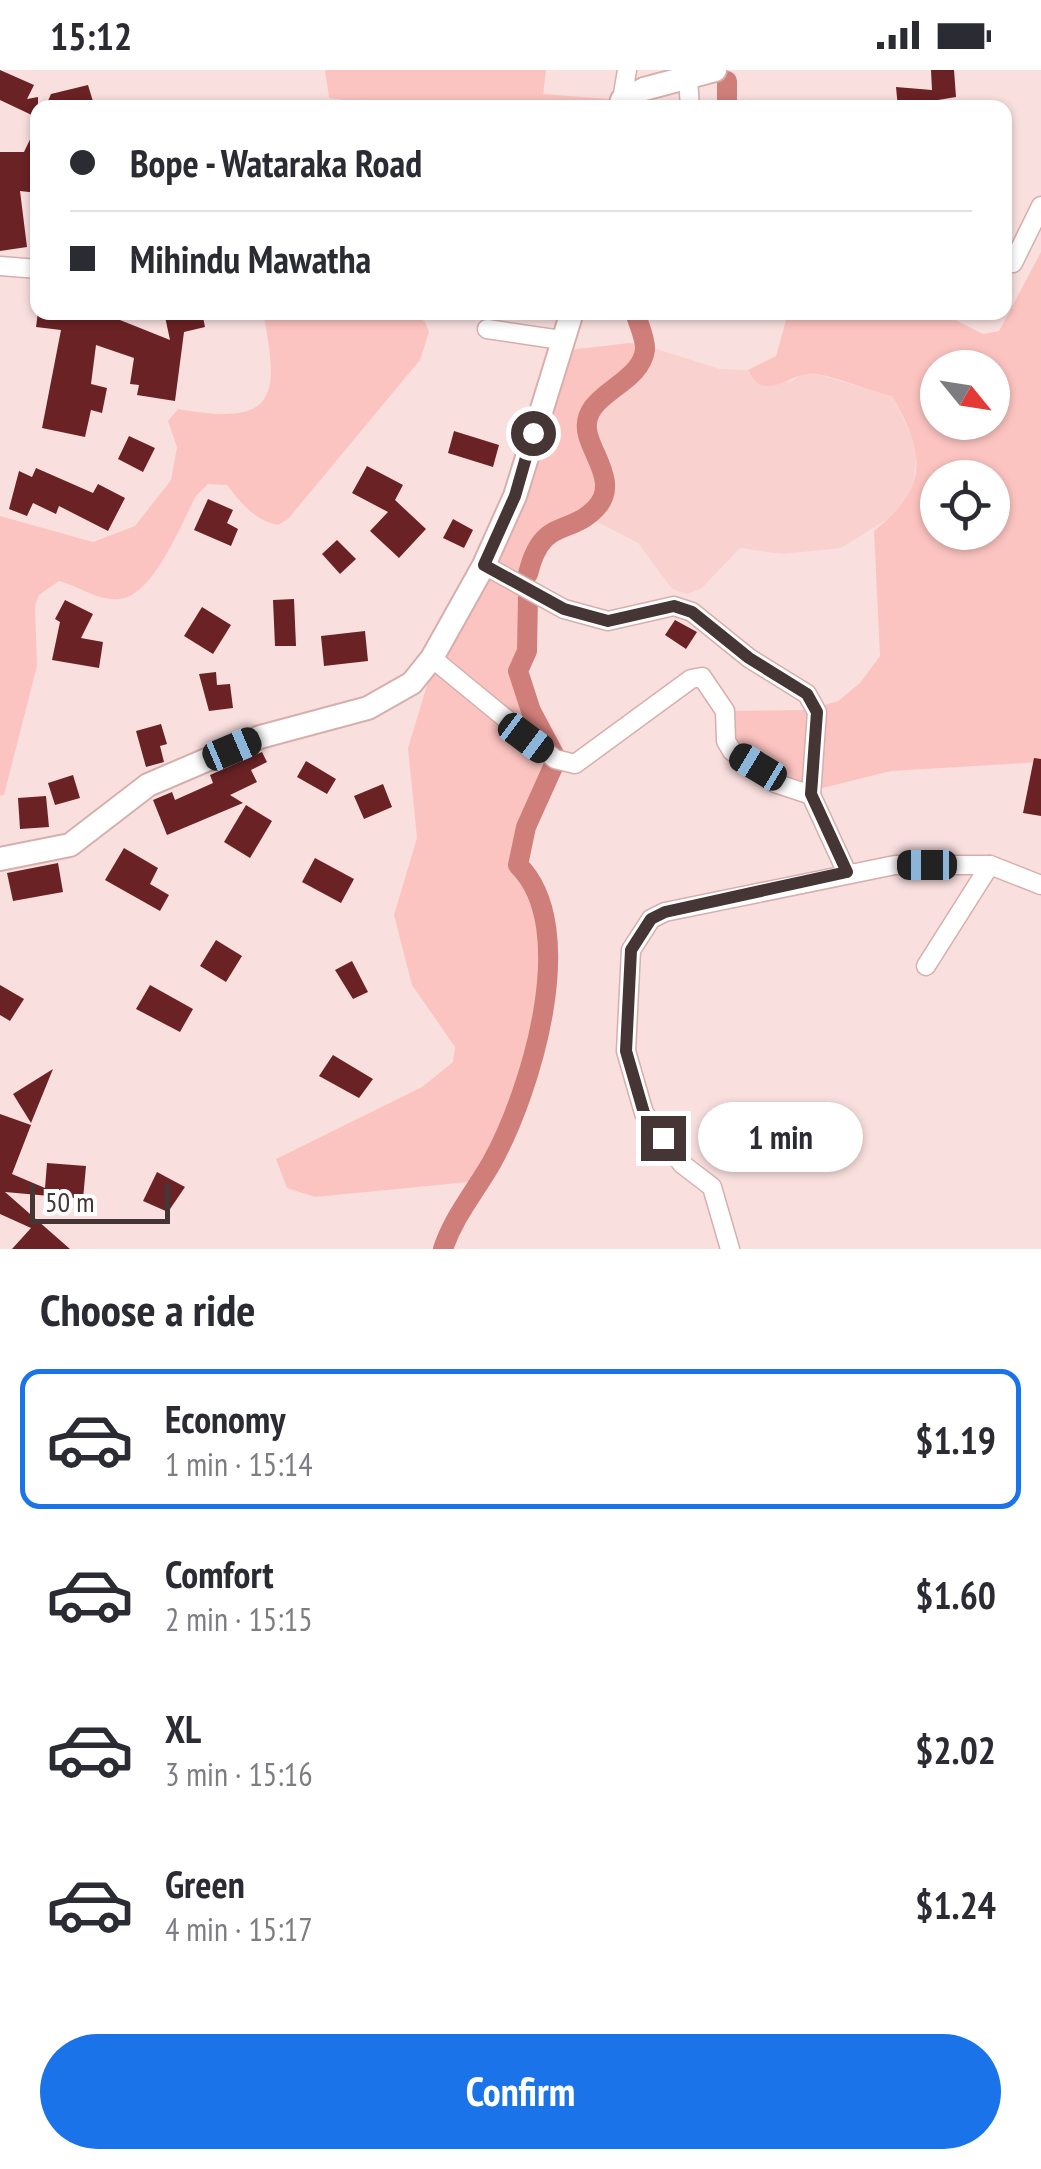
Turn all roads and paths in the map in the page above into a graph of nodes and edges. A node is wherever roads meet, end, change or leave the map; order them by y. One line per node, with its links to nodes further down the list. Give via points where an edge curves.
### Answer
1 (626, 70): 4 (street)
2 (715, 70): 3 (street)
3 (688, 77): 5 (street); 6 (street)
4 (622, 100)
5 (631, 100)
6 (689, 100)
7 (1041, 206): 8 (street)
8 (1013, 263)
9 (0, 266): 10 (street)
10 (30, 268)
11 (569, 320): 13 (street)
12 (487, 329): 13 (street)
13 (561, 340): 14 (street, via 515,496)
14 (484, 565): 15 (street); 16 (street, via 564,609 608,621 674,606 692,612 807,694 817,712)
15 (432, 658): 16 (street, via 554,759 575,764 702,677 725,711 732,752 775,783); 17 (street, via 412,682 368,708 260,738 148,785 70,844)
16 (811, 794): 19 (street)
17 (0, 859)
18 (990, 866): 19 (street); 20 (street); 21 (street)
19 (847, 872): 22 (street, via 665,912 651,919 631,950 626,1051 644,1113 682,1164 712,1187)
20 (1041, 885)
21 (926, 966)
22 (730, 1249)

